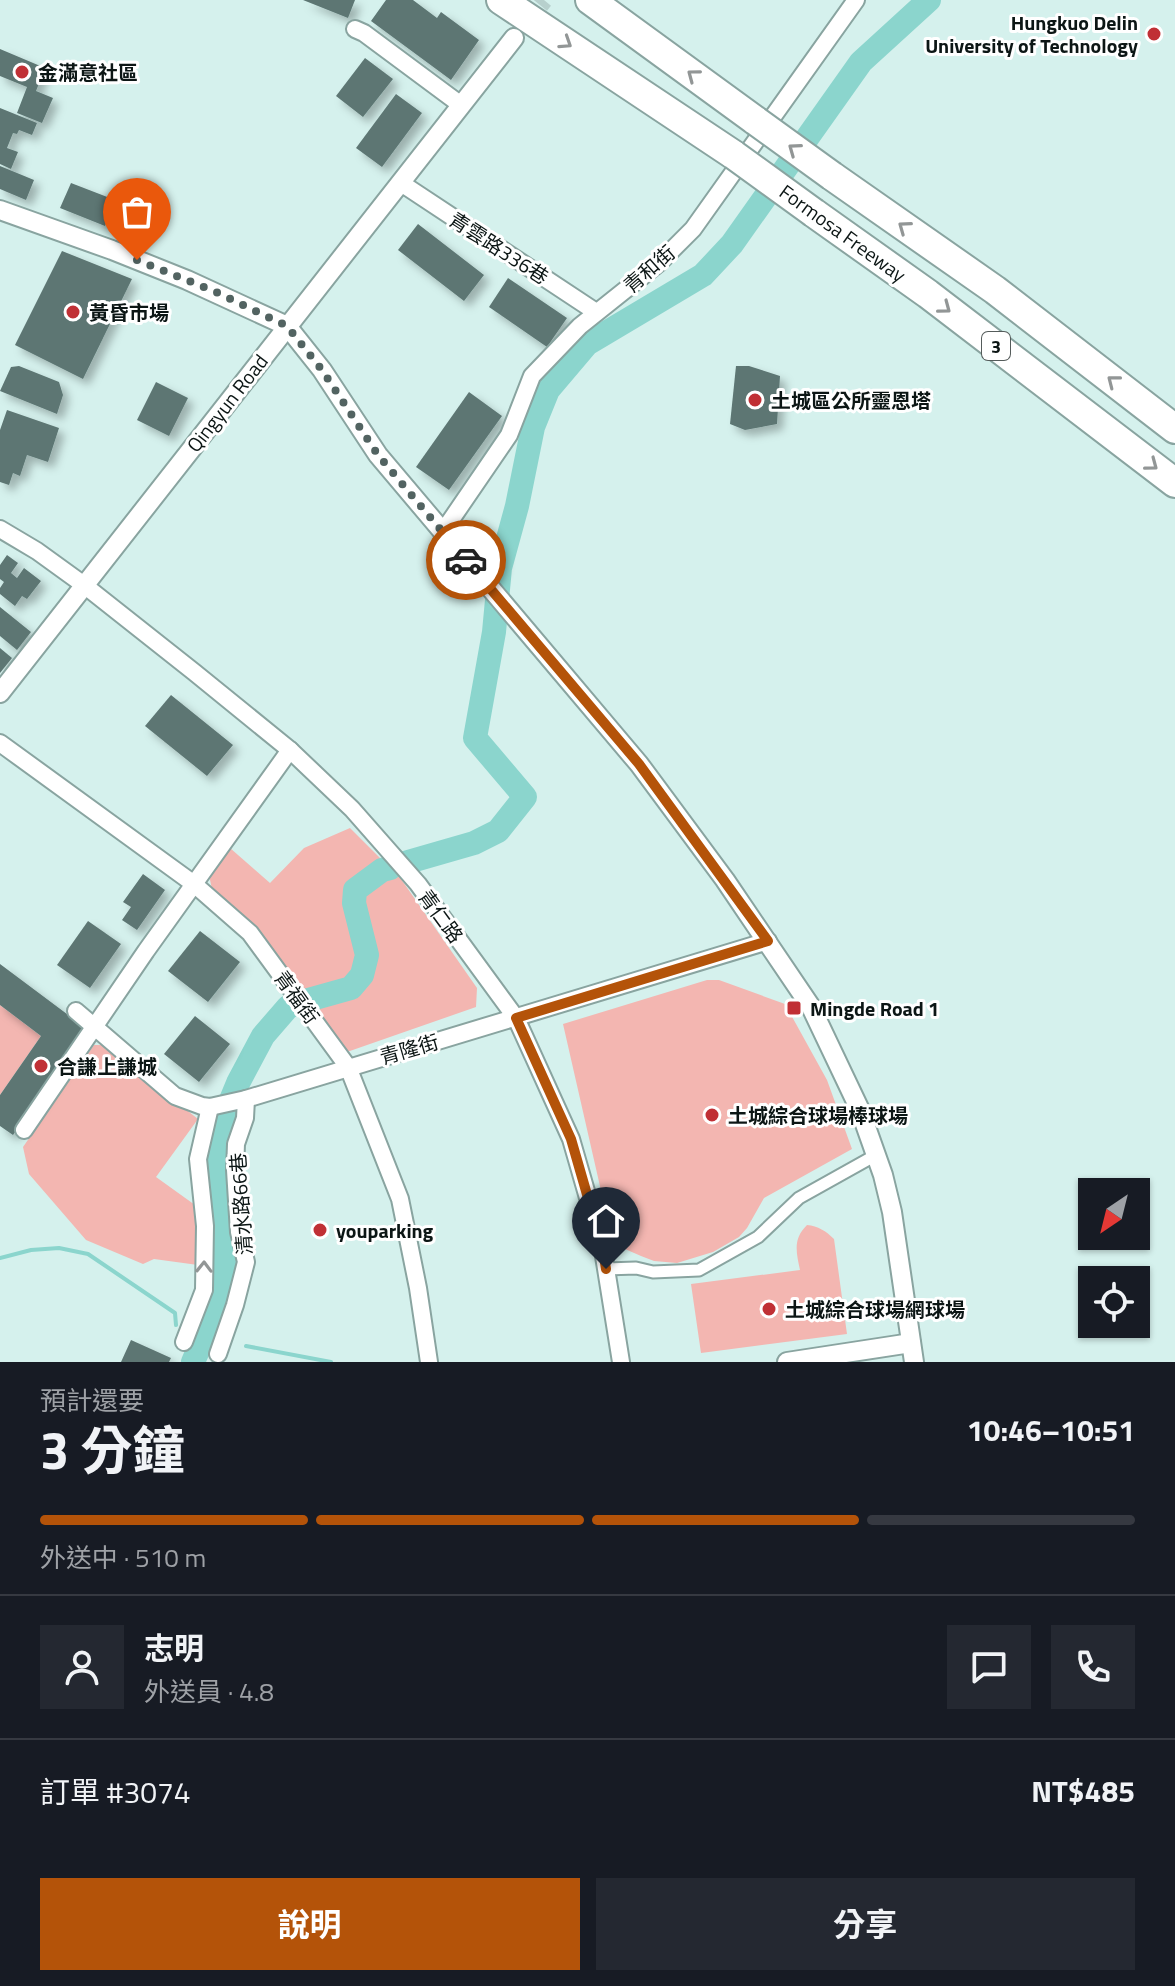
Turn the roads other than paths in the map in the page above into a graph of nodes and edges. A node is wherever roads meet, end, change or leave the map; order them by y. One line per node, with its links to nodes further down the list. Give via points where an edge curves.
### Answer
1 (501, 0): 12 (highway, Formosa Freeway / 3, one-way to 12, bridge, via 734,155 928,294)
2 (590, 0): 11 (highway, Formosa Freeway / 3, one-way to 2, bridge, via 995,290)
3 (856, 0): 9 (street, 青和街, via 693,229)
4 (355, 29): 6 (street)
5 (514, 38): 6 (street, Qingyun Road)
6 (461, 105): 7 (street, Qingyun Road)
7 (401, 183): 9 (street, 青雲路336巷); 10 (street, Qingyun Road)
8 (0, 210): 10 (street, via 112,250)
9 (596, 312): 14 (street, 青和街, via 532,376 509,435)
10 (287, 326): 14 (street, via 378,455); 15 (street, Qingyun Road)
11 (1175, 429)
12 (1175, 483)
13 (0, 529): 15 (street, 青仁路)
14 (442, 533): 20 (street, via 639,764)
15 (84, 585): 16 (street, Qingyun Road); 18 (street, 青仁路)
16 (0, 693)
17 (0, 743): 19 (street, 青福街)
18 (290, 750): 19 (street); 22 (street, 青仁路, via 352,809 418,884)
19 (194, 884): 23 (street); 24 (street, 青福街, via 250,933)
20 (768, 941): 22 (street, 青隆街); 28 (street, via 811,1007)
21 (76, 1011): 23 (street)
22 (516, 1018): 24 (street, 青隆街); 29 (street, 青仁路, via 571,1139)
23 (95, 1026): 26 (street, via 175,1096); 27 (street)
24 (348, 1067): 25 (street, 青隆街); 33 (street, 青福街, via 400,1199)
25 (246, 1099): 26 (street, 青隆街); 32 (street, 清水路66巷, via 235,1170 246,1262)
26 (210, 1107): 30 (street, one-way to 26, via 204,1290 198,1159)
27 (24, 1130)
28 (876, 1155): 29 (street, via 799,1198 758,1237 699,1270); 31 (street, via 892,1212)
29 (606, 1269): 34 (street, 青仁路)
30 (184, 1342)
31 (911, 1343): 35 (street); 36 (street)
32 (218, 1354)
33 (429, 1362)
34 (621, 1362)
35 (787, 1362)
36 (914, 1362)

